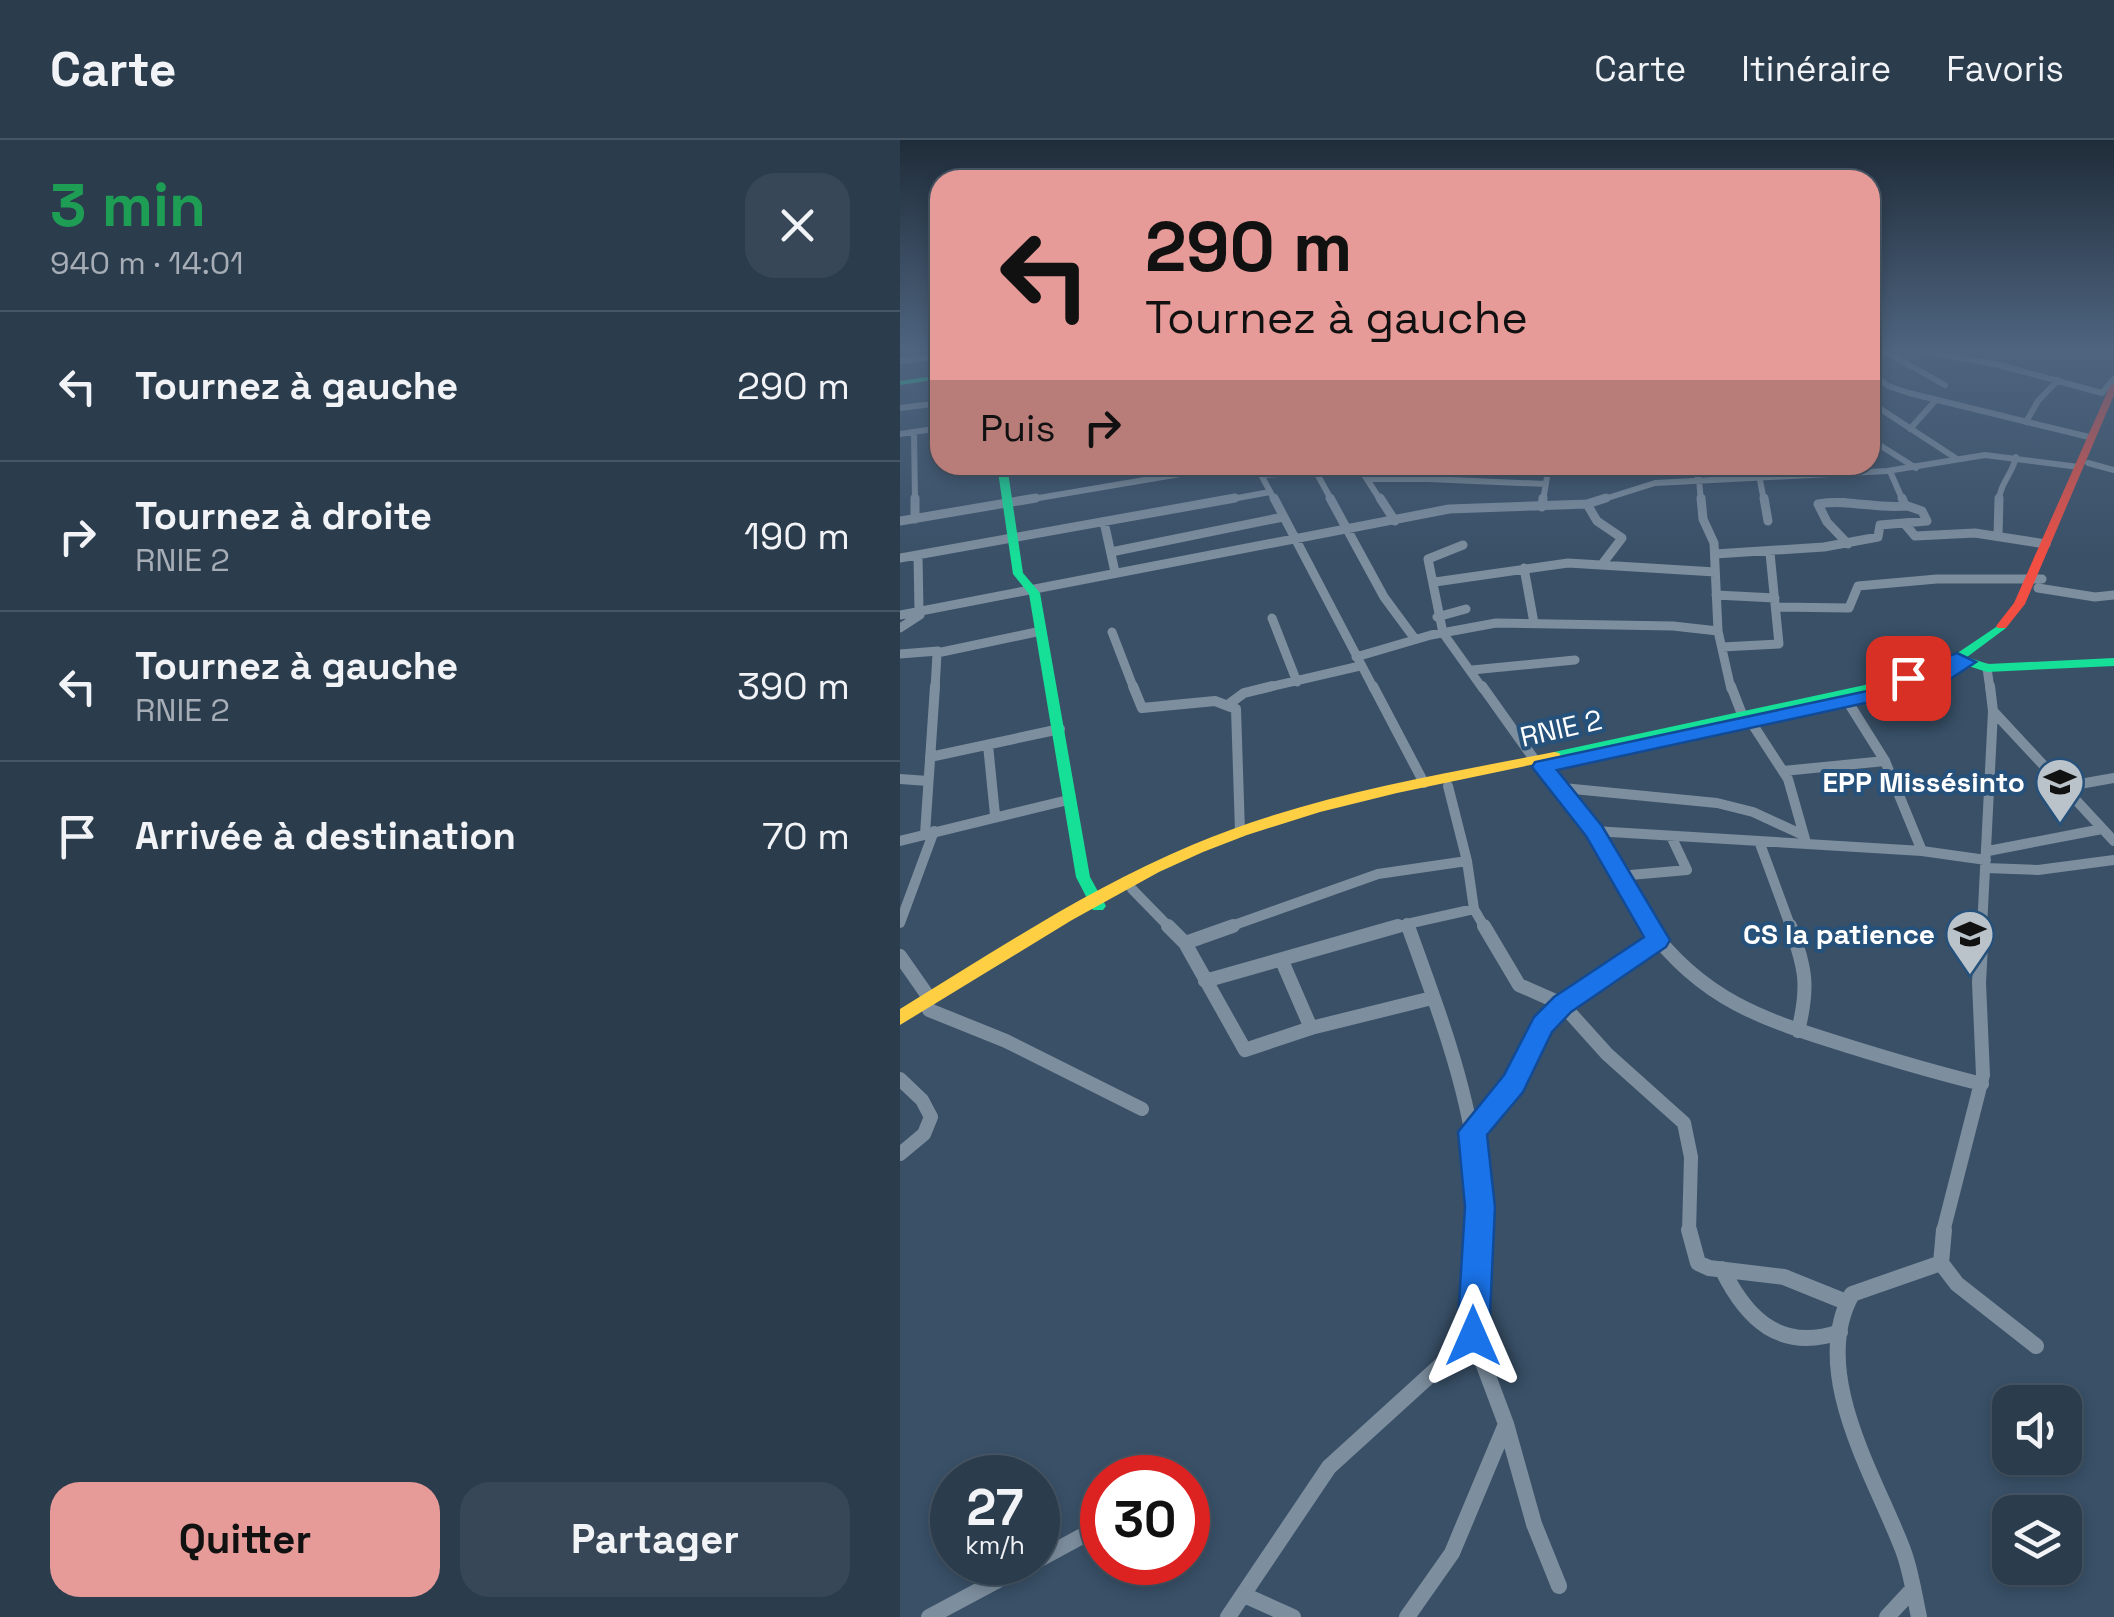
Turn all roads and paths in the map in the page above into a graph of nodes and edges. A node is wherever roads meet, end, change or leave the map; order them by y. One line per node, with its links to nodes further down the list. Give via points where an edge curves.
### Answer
1 (1896, 420): 7 (street)
2 (1918, 420): 7 (street)
3 (2017, 420): 6 (street)
4 (2097, 420): 11 (main road, RNIE 2 / RNIE 2)
5 (2104, 420): 15 (main road, RNIE 2 / RNIE 2)
6 (2026, 422): 11 (street)
7 (1910, 429): 14 (street)
8 (930, 430): 9 (street)
9 (914, 432): 10 (street); 37 (street)
10 (900, 434)
11 (2089, 437): 15 (main road, RNIE 2 / RNIE 2)
12 (1880, 445): 16 (street)
13 (2016, 457): 14 (street); 15 (street); 52 (street, via 1999,492)
14 (1957, 459): 16 (street)
15 (2084, 465): 17 (street); 56 (main road, RNIE 2 / RNIE 2); 68 (main road, RNIE 2 / RNIE 2)
16 (1916, 468): 18 (street)
17 (2114, 470)
18 (1890, 471): 19 (street); 42 (street)
19 (1880, 472)
20 (1003, 475): 40 (main road)
21 (1174, 475): 40 (street)
22 (1276, 475): 30 (street)
23 (1318, 475): 51 (street)
24 (1366, 475): 31 (street)
25 (1430, 475): 32 (street)
26 (1547, 475): 36 (street)
27 (1697, 475): 34 (street)
28 (1780, 475): 33 (street)
29 (1837, 475): 33 (street)
30 (1262, 476): 39 (street)
31 (1370, 479): 32 (street); 49 (street)
32 (1428, 479): 36 (street)
33 (1784, 479): 35 (street)
34 (1699, 480): 35 (street); 41 (street, via 1655,483); 60 (street)
35 (1760, 480): 47 (street)
36 (1546, 484): 43 (street)
37 (914, 486): 38 (street); 45 (street)
38 (900, 488)
39 (1270, 492): 44 (street); 48 (street)
40 (1008, 503): 45 (street); 53 (main road)
41 (1587, 504): 43 (street); 63 (street, via 1597,521 1622,538)
42 (1907, 506): 50 (street, via 1928,518); 55 (street, via 1818,504)
43 (1542, 508): 49 (street, via 1449,509)
44 (1283, 517): 54 (street); 58 (street)
45 (915, 519): 46 (street)
46 (900, 521)
47 (1768, 521)
48 (1104, 522): 53 (street); 58 (street)
49 (1395, 522): 51 (street)
50 (1904, 524): 52 (street, via 1913,536); 55 (street, via 1880,525 1878,537)
51 (1347, 530): 54 (street); 84 (street)
52 (1998, 536): 56 (street)
53 (1013, 538): 61 (street); 69 (main road, via 1018,574)
54 (1294, 538): 65 (street); 90 (street)
55 (1848, 544): 59 (street)
56 (2046, 544): 68 (main road, RNIE 2 / RNIE 2)
57 (1462, 545): 67 (street, via 1428,559)
58 (1111, 552): 65 (street)
59 (1770, 553): 60 (street); 72 (street)
60 (1716, 554): 66 (street)
61 (918, 555): 62 (street); 74 (street)
62 (900, 558)
63 (1603, 562): 64 (street); 66 (street)
64 (1524, 568): 67 (street); 78 (street)
65 (1116, 572): 69 (street)
66 (1715, 572): 70 (street)
67 (1435, 582): 76 (street)
68 (2036, 582): 71 (street, via 2095,598); 72 (street, via 1858,586 1849,608); 89 (main road, RNIE 2 / RNIE 2)
69 (1032, 590): 74 (street); 80 (main road)
70 (1716, 595): 72 (street); 81 (street)
71 (2114, 595)
72 (1776, 603): 85 (street, via 1779,644)
73 (1466, 609): 76 (street)
74 (923, 611): 75 (street); 79 (street)
75 (900, 616)
76 (1438, 616): 83 (street)
77 (1272, 618): 94 (street)
78 (1534, 623): 81 (street); 83 (street)
79 (900, 628)
80 (1040, 631): 86 (street); 99 (main road)
81 (1718, 631): 85 (street)
82 (1112, 632): 96 (street, via 1142,708)
83 (1443, 633): 84 (street); 93 (street)
84 (1415, 639): 90 (street)
85 (1722, 647): 98 (street, via 1730,688)
86 (938, 651): 87 (street); 101 (street)
87 (900, 654)
88 (1575, 660): 93 (street)
89 (1962, 660): 92 (main road); 95 (main road, RNIE 2 / RNIE 2, via 1940,677); 98 (main road, RNIE 2 / RNIE 2)
90 (1358, 662): 94 (street); 108 (street)
91 (2114, 662): 92 (main road)
92 (1987, 668): 97 (street)
93 (1472, 670): 103 (street)
94 (1297, 682): 96 (street, via 1244,693)
95 (1848, 702): 98 (main road, RNIE 2 / RNIE 2); 102 (street)
96 (1229, 704): 115 (street, via 1236,710)
97 (1993, 711): 110 (street); 124 (street)
98 (1747, 720): 103 (main road, RNIE 2 / RNIE 2); 104 (street)
99 (1060, 730): 100 (street); 112 (main road)
100 (988, 745): 101 (street); 113 (street)
101 (930, 757): 107 (street)
102 (1886, 761): 104 (street); 123 (street)
103 (1538, 763): 108 (main road, RNIE 2 / RNIE 2); 109 (main road, RNIE 2 / RNIE 2); 111 (street)
104 (1783, 771): 119 (street)
105 (2114, 778): 110 (street)
106 (900, 780): 107 (street)
107 (928, 781): 117 (street)
108 (1424, 783): 115 (main road, RNIE 2 / RNIE 2)
109 (1448, 786): 125 (street); 128 (main road, RNIE 2 / RNIE 2, via 1279,826)
110 (2063, 787): 114 (street)
111 (1563, 788): 116 (street); 119 (street, via 1718,803 1753,812)
112 (1068, 800): 113 (street); 129 (main road, via 1083,877)
113 (994, 815): 117 (street)
114 (2102, 829): 121 (street); 124 (street)
115 (1240, 832): 129 (main road, RNIE 2 / RNIE 2)
116 (1594, 832): 118 (street); 127 (street)
117 (930, 833): 120 (street); 132 (street)
118 (1670, 836): 122 (street); 127 (street, via 1687,870)
119 (1805, 839): 122 (street); 123 (street)
120 (900, 841)
121 (2114, 841)
122 (1758, 842): 144 (street, via 1804,964 1807,994)
123 (1922, 851): 124 (street)
124 (1987, 859): 126 (street, via 2038,870); 146 (street, via 1979,983)
125 (1467, 860): 130 (street); 134 (street, via 1378,874)
126 (2114, 860)
127 (1620, 876): 133 (street)
128 (1132, 889): 129 (main road, RNIE 2 / RNIE 2); 134 (street)
129 (1096, 902): 140 (main road, RNIE 2 / RNIE 2)
130 (1474, 909): 131 (street); 139 (street, via 1519,985)
131 (1407, 923): 136 (street); 138 (street)
132 (900, 924)
133 (1658, 940): 139 (street); 144 (street, via 1723,1001)
134 (1184, 944): 137 (street)
135 (900, 956): 140 (street)
136 (1282, 961): 137 (street); 143 (street)
137 (1205, 981): 143 (street, via 1245,1050)
138 (1432, 998): 143 (street); 148 (street)
139 (1562, 1004): 148 (street, via 1543,1024 1514,1084); 151 (street, via 1684,1122 1690,1136 1693,1254 1698,1263)
140 (930, 1005): 141 (main road, RNIE 2 / RNIE 2); 142 (main road, RNIE 2 / RNIE 2); 147 (street)
141 (900, 1018)
142 (900, 1028)
143 (1311, 1028)
144 (1798, 1032): 146 (street)
145 (900, 1079): 149 (street, via 932,1114 924,1138)
146 (1982, 1084): 150 (street, via 1948,1205)
147 (1142, 1109)
148 (1472, 1132): 154 (street, via 1480,1207)
149 (900, 1154)
150 (1941, 1263): 152 (street, via 1859,1290); 155 (street, via 1957,1284)
151 (1722, 1269): 152 (street, via 1784,1277); 153 (street, via 1733,1296 1761,1326 1798,1340)
152 (1846, 1302): 153 (street)
153 (1840, 1332): 159 (street, via 1847,1423 1904,1552)
154 (1473, 1336): 156 (street); 160 (street, via 1329,1467)
155 (2036, 1346)
156 (1506, 1424): 158 (street); 164 (street, via 1452,1553)
157 (990, 1585): 161 (street)
158 (1559, 1586)
159 (1913, 1589): 165 (street); 166 (street)
160 (1244, 1595): 162 (street); 163 (street)
161 (929, 1617)
162 (1228, 1617)
163 (1293, 1617)
164 (1407, 1617)
165 (1887, 1617)
166 (1919, 1617)

